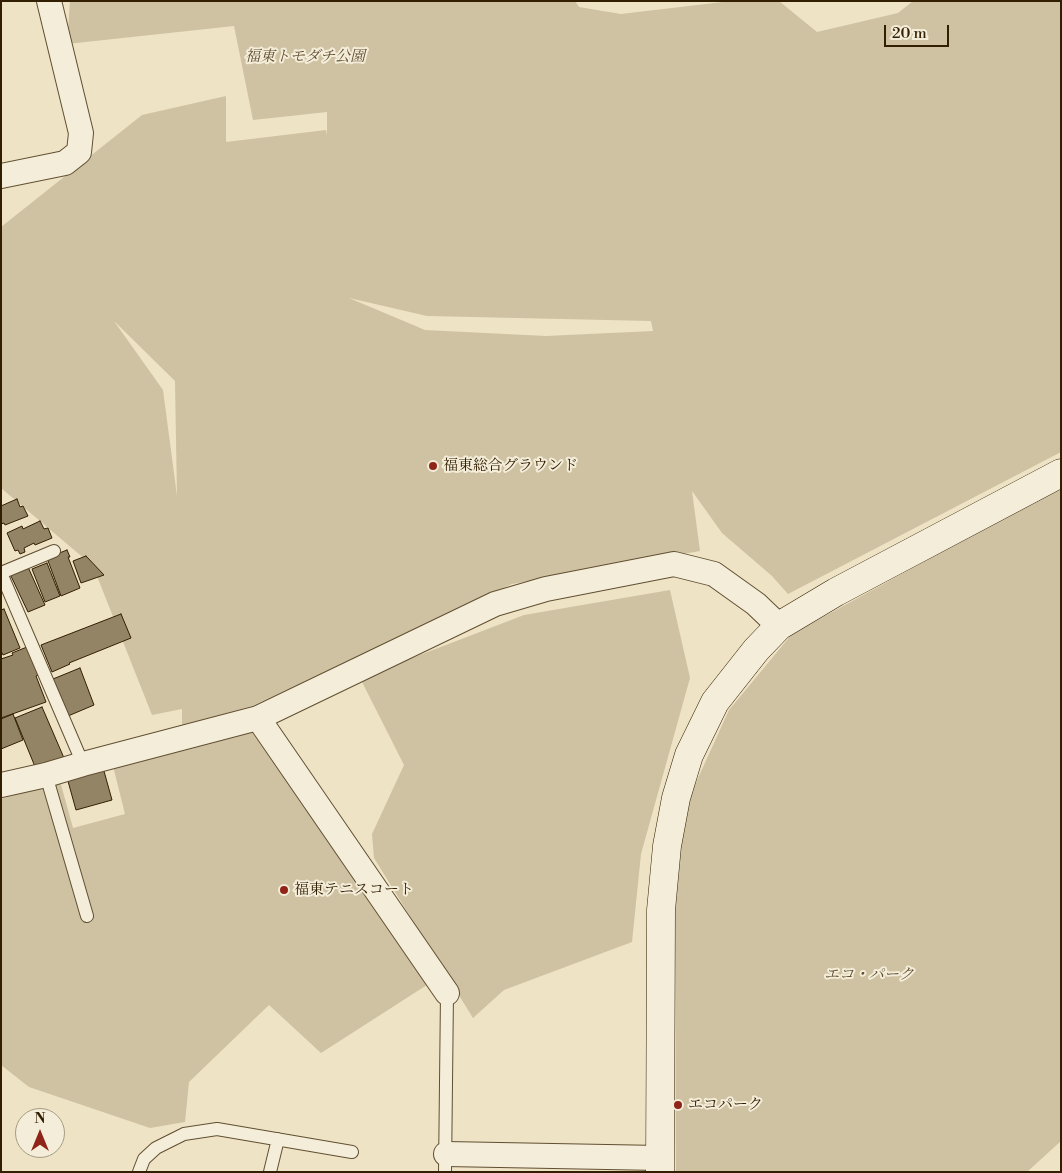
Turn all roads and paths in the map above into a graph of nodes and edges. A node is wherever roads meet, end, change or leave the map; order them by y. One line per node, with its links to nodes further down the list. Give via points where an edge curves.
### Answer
1 (49, 1): 2 (street, via 81,133 79,152 64,163)
2 (1, 176)
3 (1061, 473): 6 (street, via 836,592)
4 (54, 552): 5 (lane)
5 (1, 573): 8 (lane)
6 (780, 626): 7 (street, via 714,574 674,564 546,589 495,604); 16 (street, via 756,650 715,702 690,755 676,798 667,846 661,910)
7 (258, 718): 8 (street); 12 (street)
8 (83, 764): 9 (street)
9 (46, 775): 10 (street); 11 (lane)
10 (1, 786)
11 (87, 916)
12 (447, 993): 15 (lane)
13 (278, 1139): 14 (lane); 17 (lane, via 217,1129 184,1134 156,1148 144,1159); 18 (lane)
14 (352, 1152)
15 (445, 1163): 16 (street)
16 (660, 1165)
17 (139, 1172)
18 (270, 1172)

